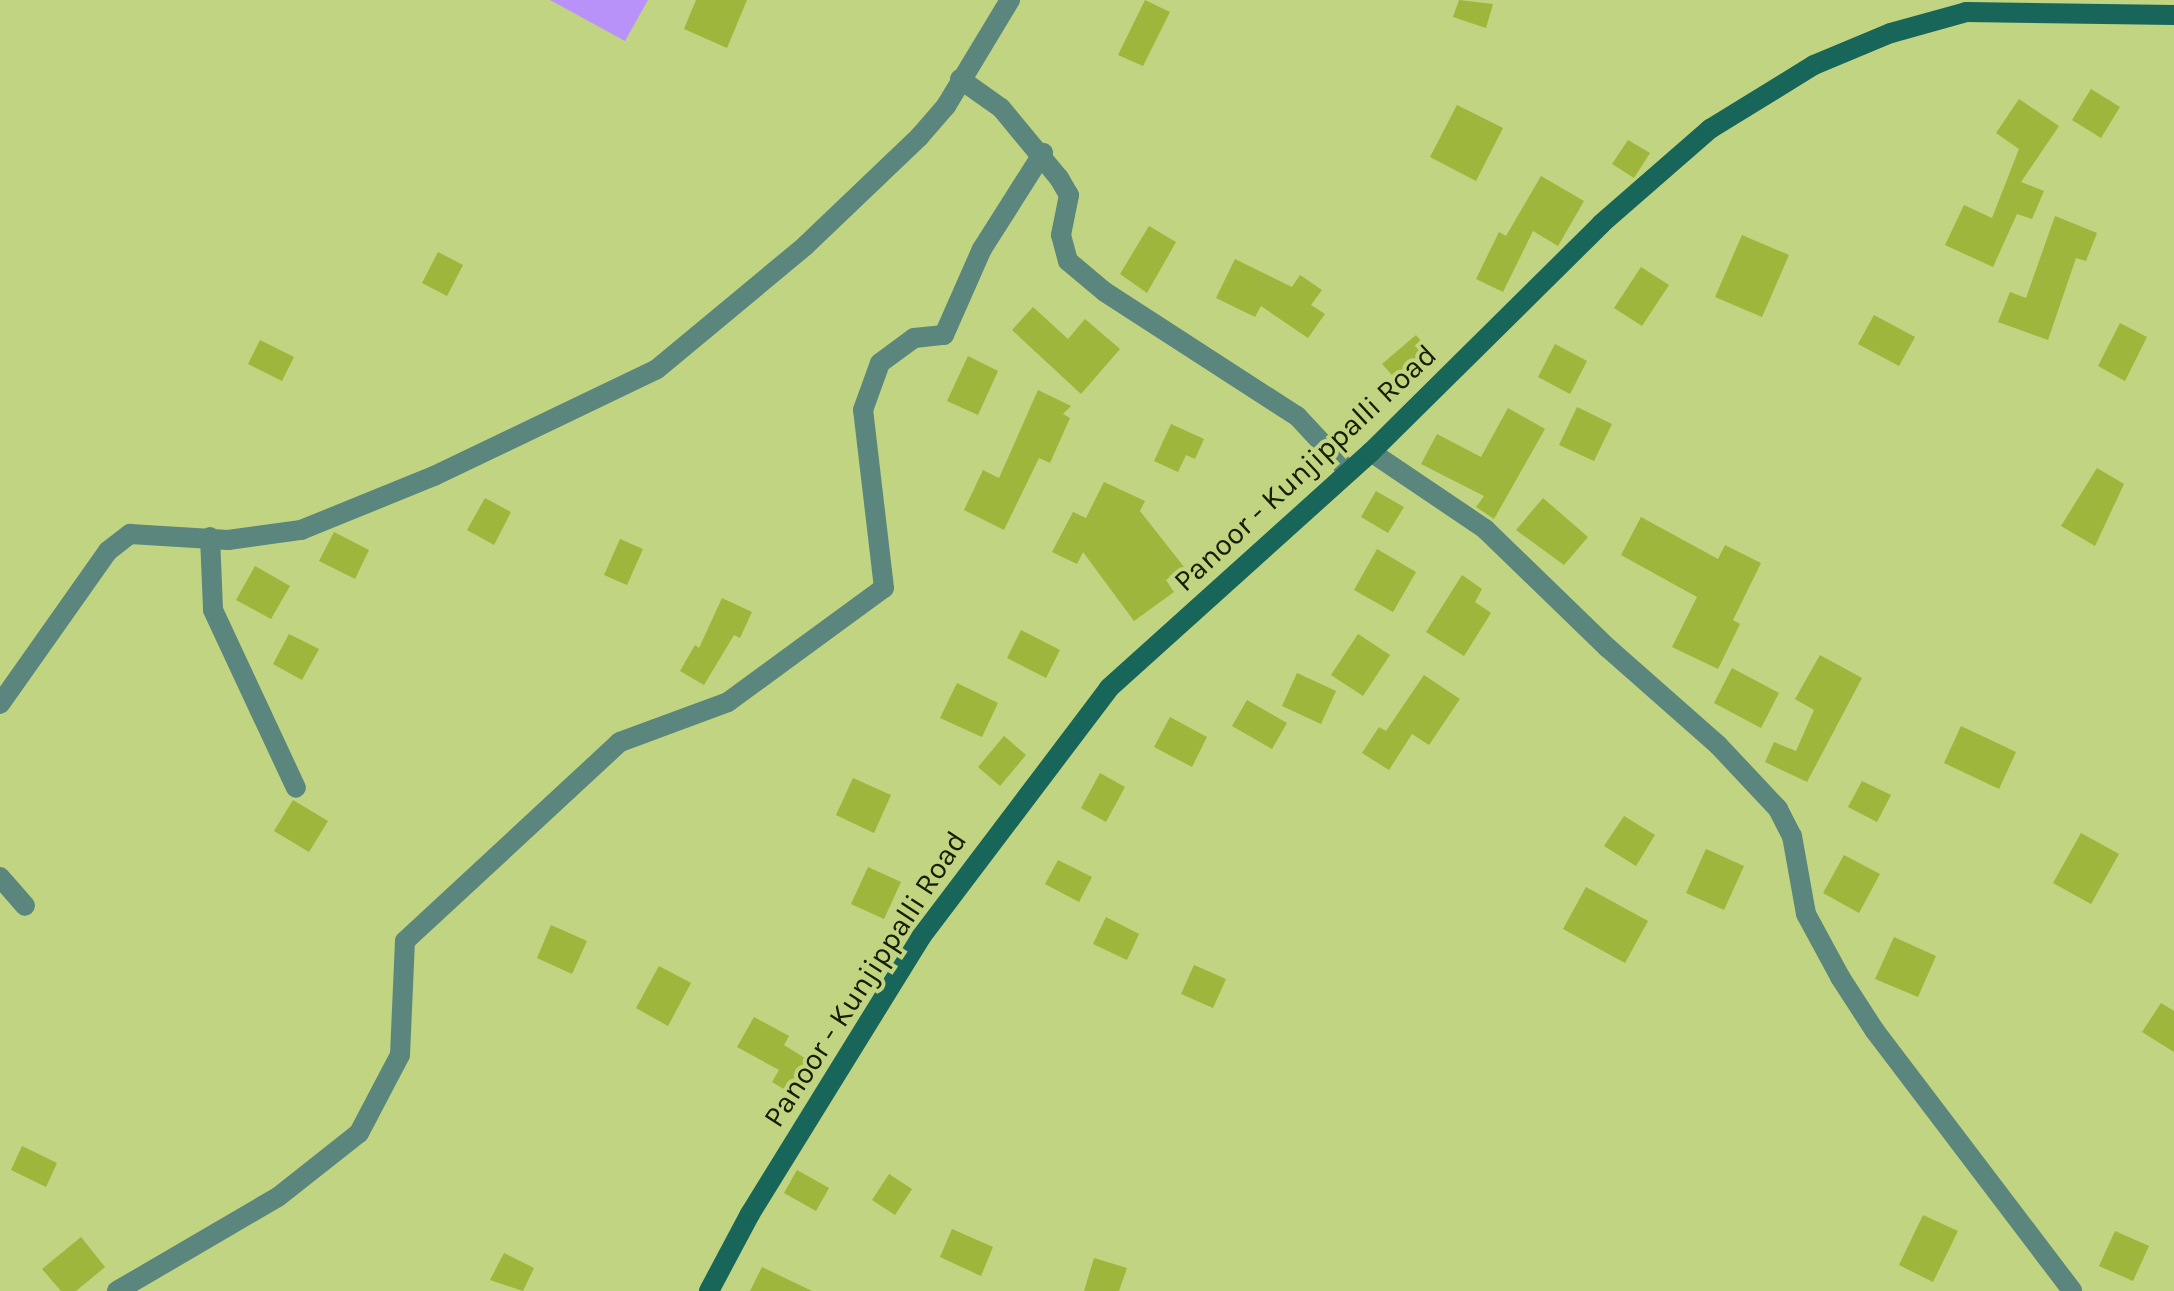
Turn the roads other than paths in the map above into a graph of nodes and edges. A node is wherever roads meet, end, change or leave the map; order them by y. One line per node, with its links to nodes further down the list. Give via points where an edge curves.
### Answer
1 (1008, 1): 4 (street)
2 (2082, 5): 3 (main road, Panoor - Kunjippalli Road); 6 (main road, Panoor - Kunjippalli Road, via 1966,12 1891,33 1814,65 1710,129 1601,224)
3 (2174, 15)
4 (960, 79): 5 (street, via 1001,108); 8 (street, via 920,136 805,246 657,369 434,476 301,530 262,538)
5 (1043, 153): 7 (street, via 1069,195 1061,235 1068,261 1105,292 1297,416); 13 (street, via 982,249 944,335 914,338 880,363 863,410 884,588 728,702 620,742 405,941 400,1055 359,1133 278,1197)
6 (1371, 452): 7 (main road, Panoor - Kunjippalli Road); 15 (street, via 1485,529 1718,745 1778,809 1792,836 1806,914 1840,977)
7 (1349, 472): 14 (main road, Panoor - Kunjippalli Road, via 1109,688 1011,813 921,937 750,1214)
8 (210, 537): 9 (street, via 130,534 108,551); 10 (street, via 213,610)
9 (0, 704)
10 (296, 788)
11 (0, 877): 12 (street)
12 (25, 906)
13 (117, 1291)
14 (709, 1291)
15 (2072, 1291)

